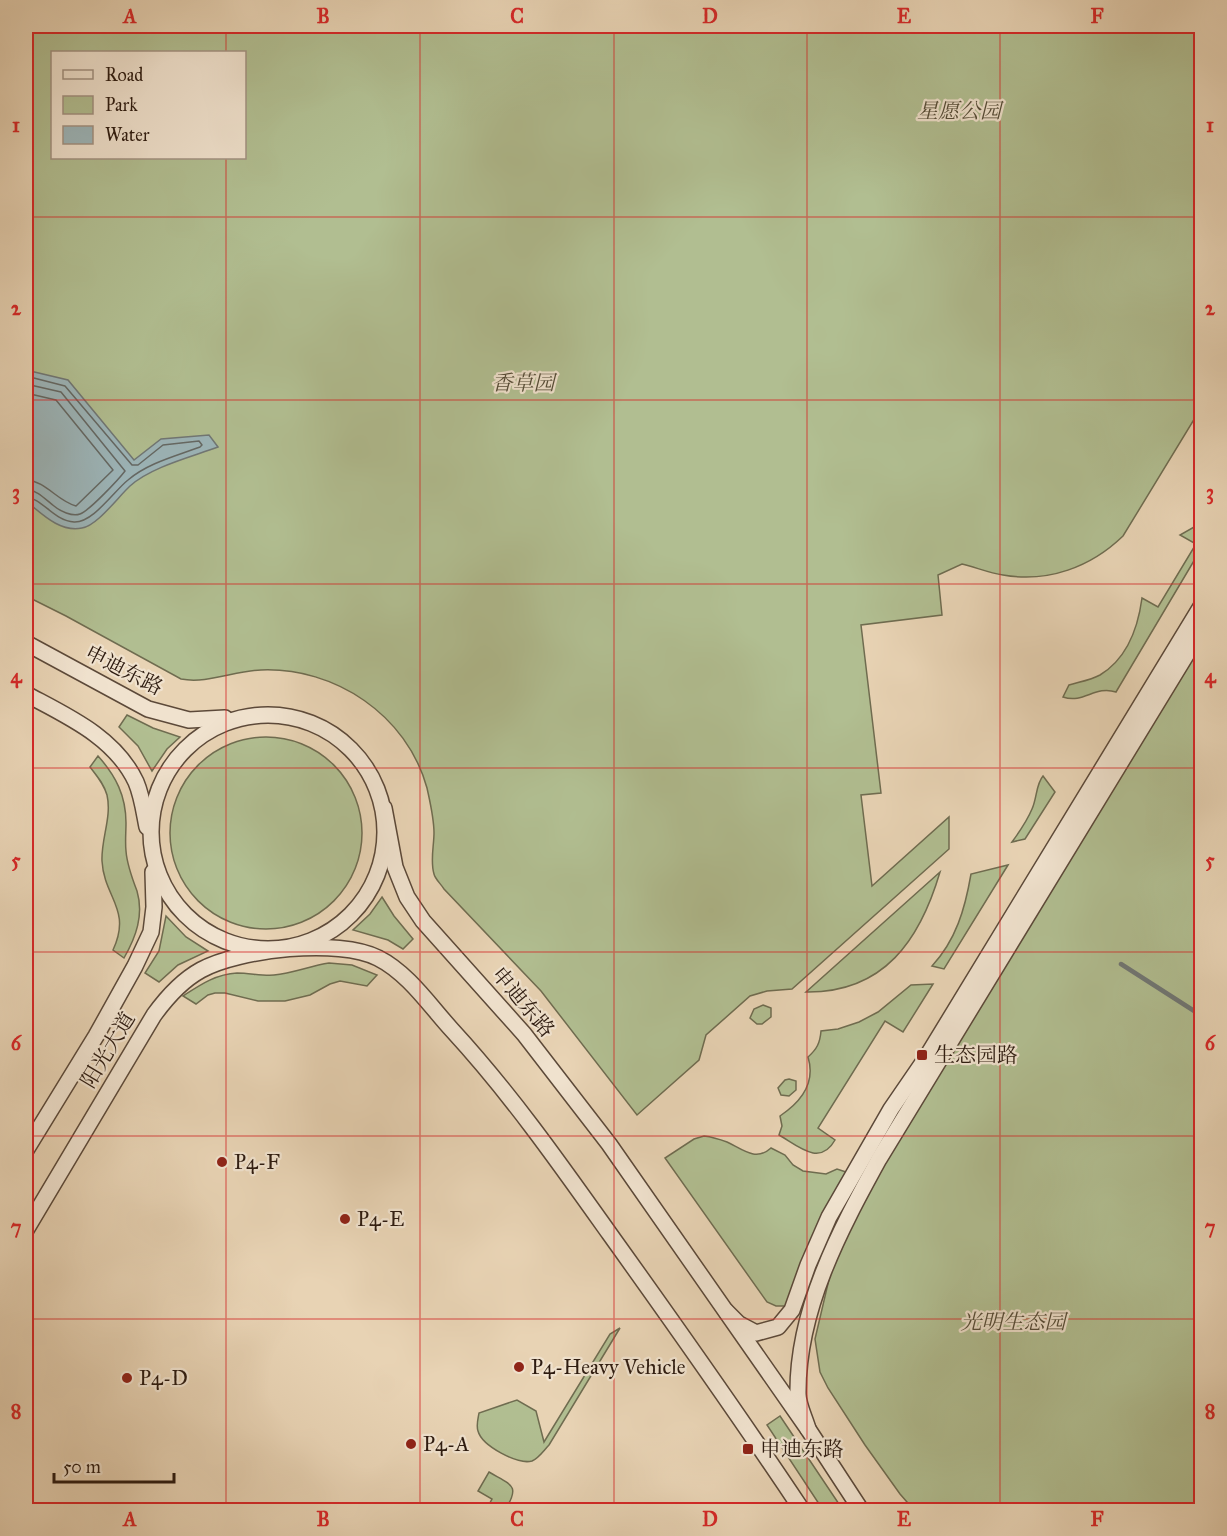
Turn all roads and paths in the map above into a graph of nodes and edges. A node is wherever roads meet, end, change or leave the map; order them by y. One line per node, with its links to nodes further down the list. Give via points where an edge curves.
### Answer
1 (1202, 605): 11 (street, via 845,1187 815,1246 786,1319 778,1327 756,1333)
2 (1202, 628): 12 (street, via 844,1221 805,1336 798,1396)
3 (26, 643): 5 (street, 申迪东路, via 148,709 189,720)
4 (26, 694): 7 (street, via 90,730 125,763 137,783)
5 (243, 717): 6 (street, via 280,714 316,724 347,744 371,773); 7 (street, via 208,730 178,756 157,790 149,829)
6 (384, 808): 8 (street, via 386,845 378,876 362,904 339,927 310,942); 11 (street, 申迪东路, via 395,867 407,897 423,921 524,1034 630,1172)
7 (151, 855): 8 (street, via 159,879 178,910 206,933 239,947); 9 (street, 阳光大道, via 151,932 96,1036)
8 (275, 950): 10 (street, 阳光大道, via 241,955 202,969 166,999); 13 (street, via 358,951 378,958 401,974 483,1064 546,1148)
9 (26, 1150)
10 (26, 1226)
11 (726, 1311): 12 (street, 申迪东路)
12 (808, 1429): 14 (street, 申迪东路)
13 (802, 1510)
14 (861, 1510)

